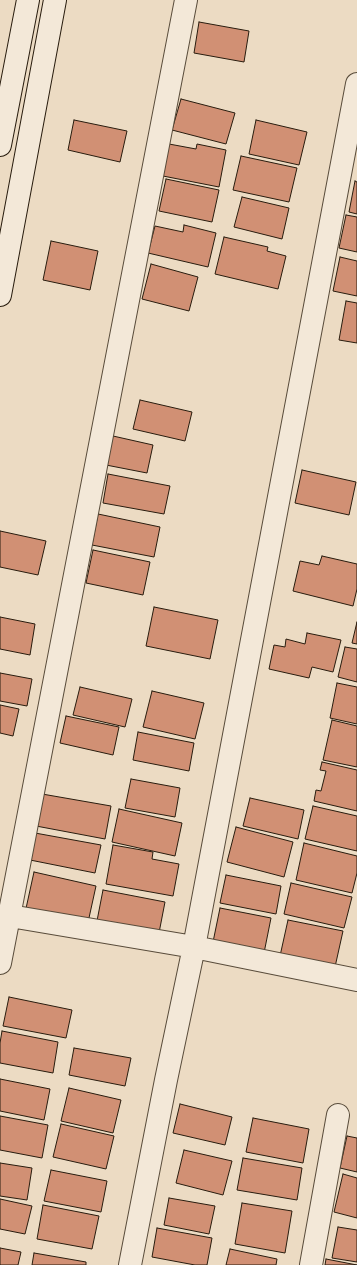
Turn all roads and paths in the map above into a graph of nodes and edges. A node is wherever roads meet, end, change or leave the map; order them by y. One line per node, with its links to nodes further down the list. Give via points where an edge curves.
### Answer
1 (28, 0): 5 (street)
2 (55, 0): 6 (street)
3 (186, 0): 8 (street)
4 (357, 84): 9 (street)
5 (0, 145)
6 (5, 233): 7 (street)
7 (0, 295)
8 (10, 916): 9 (street); 10 (street)
9 (194, 946): 11 (street); 13 (street)
10 (0, 963)
11 (357, 980)
12 (338, 1115): 14 (street)
13 (130, 1265)
14 (312, 1265)

